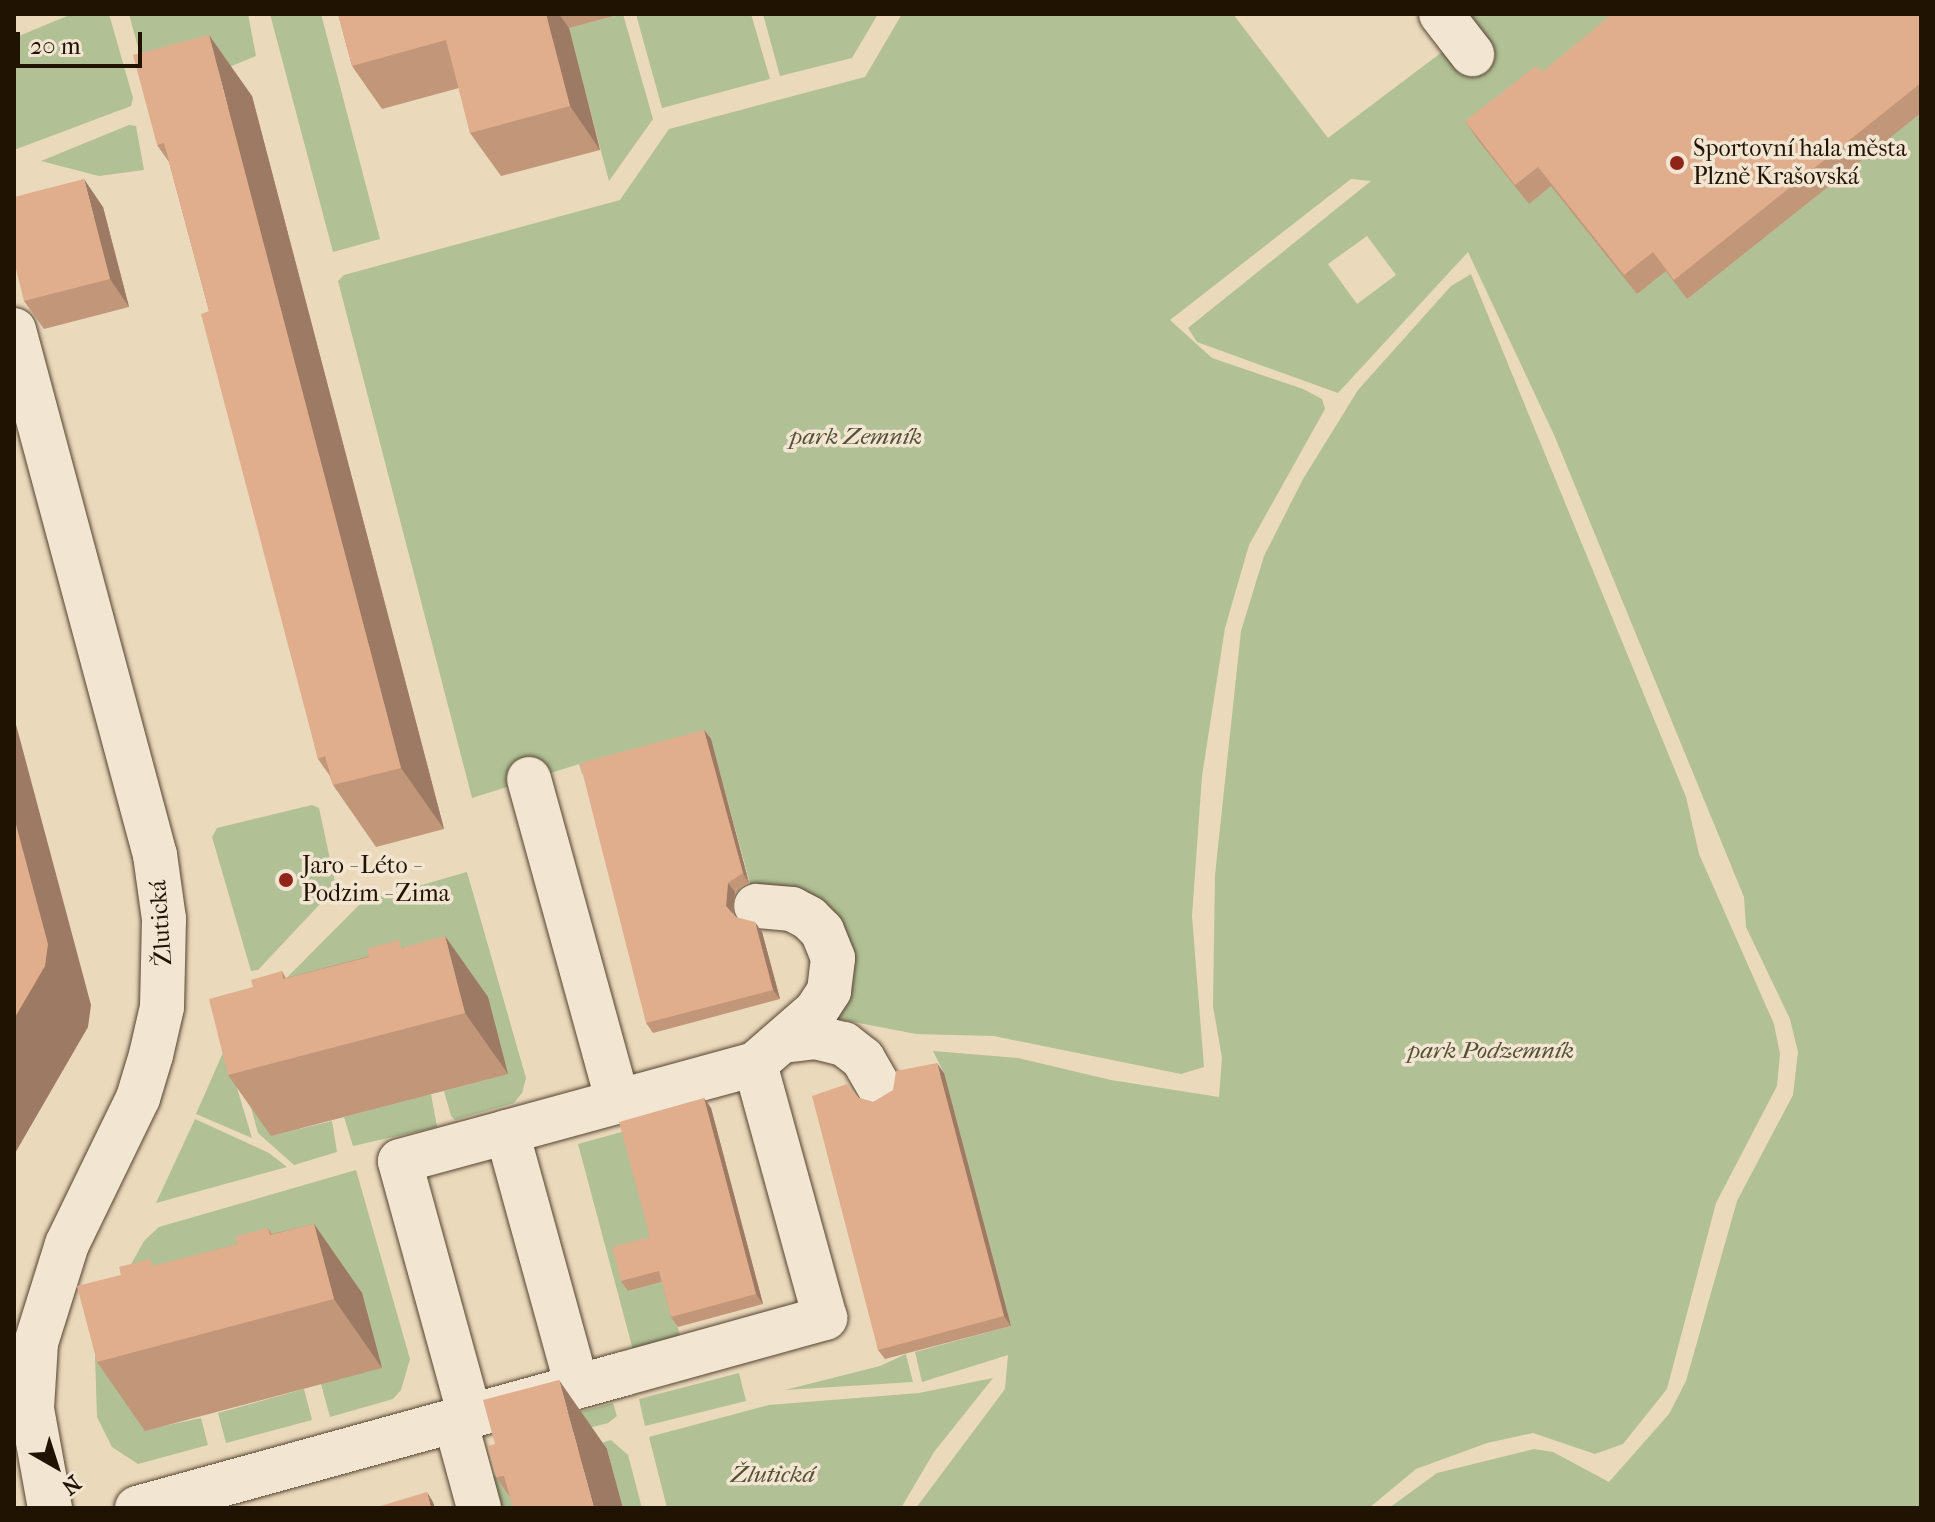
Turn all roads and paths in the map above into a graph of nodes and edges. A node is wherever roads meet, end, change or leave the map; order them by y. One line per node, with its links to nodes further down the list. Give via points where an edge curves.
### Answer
1 (1441, 14): 2 (street)
2 (1472, 54)
3 (14, 330): 12 (street, Žlutická, via 155,855 164,919 162,1007 151,1055 138,1098 67,1244 36,1343 32,1409)
4 (529, 779): 8 (street)
5 (756, 906): 6 (street, via 792,909 809,918 822,931 833,958 829,991)
6 (769, 1052): 7 (street, via 815,1037 844,1044 863,1059); 8 (street); 10 (street, via 825,1318)
7 (879, 1087)
8 (618, 1102): 9 (street)
9 (507, 1132): 10 (street); 11 (street, via 400,1161)
10 (577, 1387): 11 (street)
11 (463, 1418): 13 (street); 14 (street)
12 (50, 1508)
13 (137, 1508)
14 (479, 1508)

